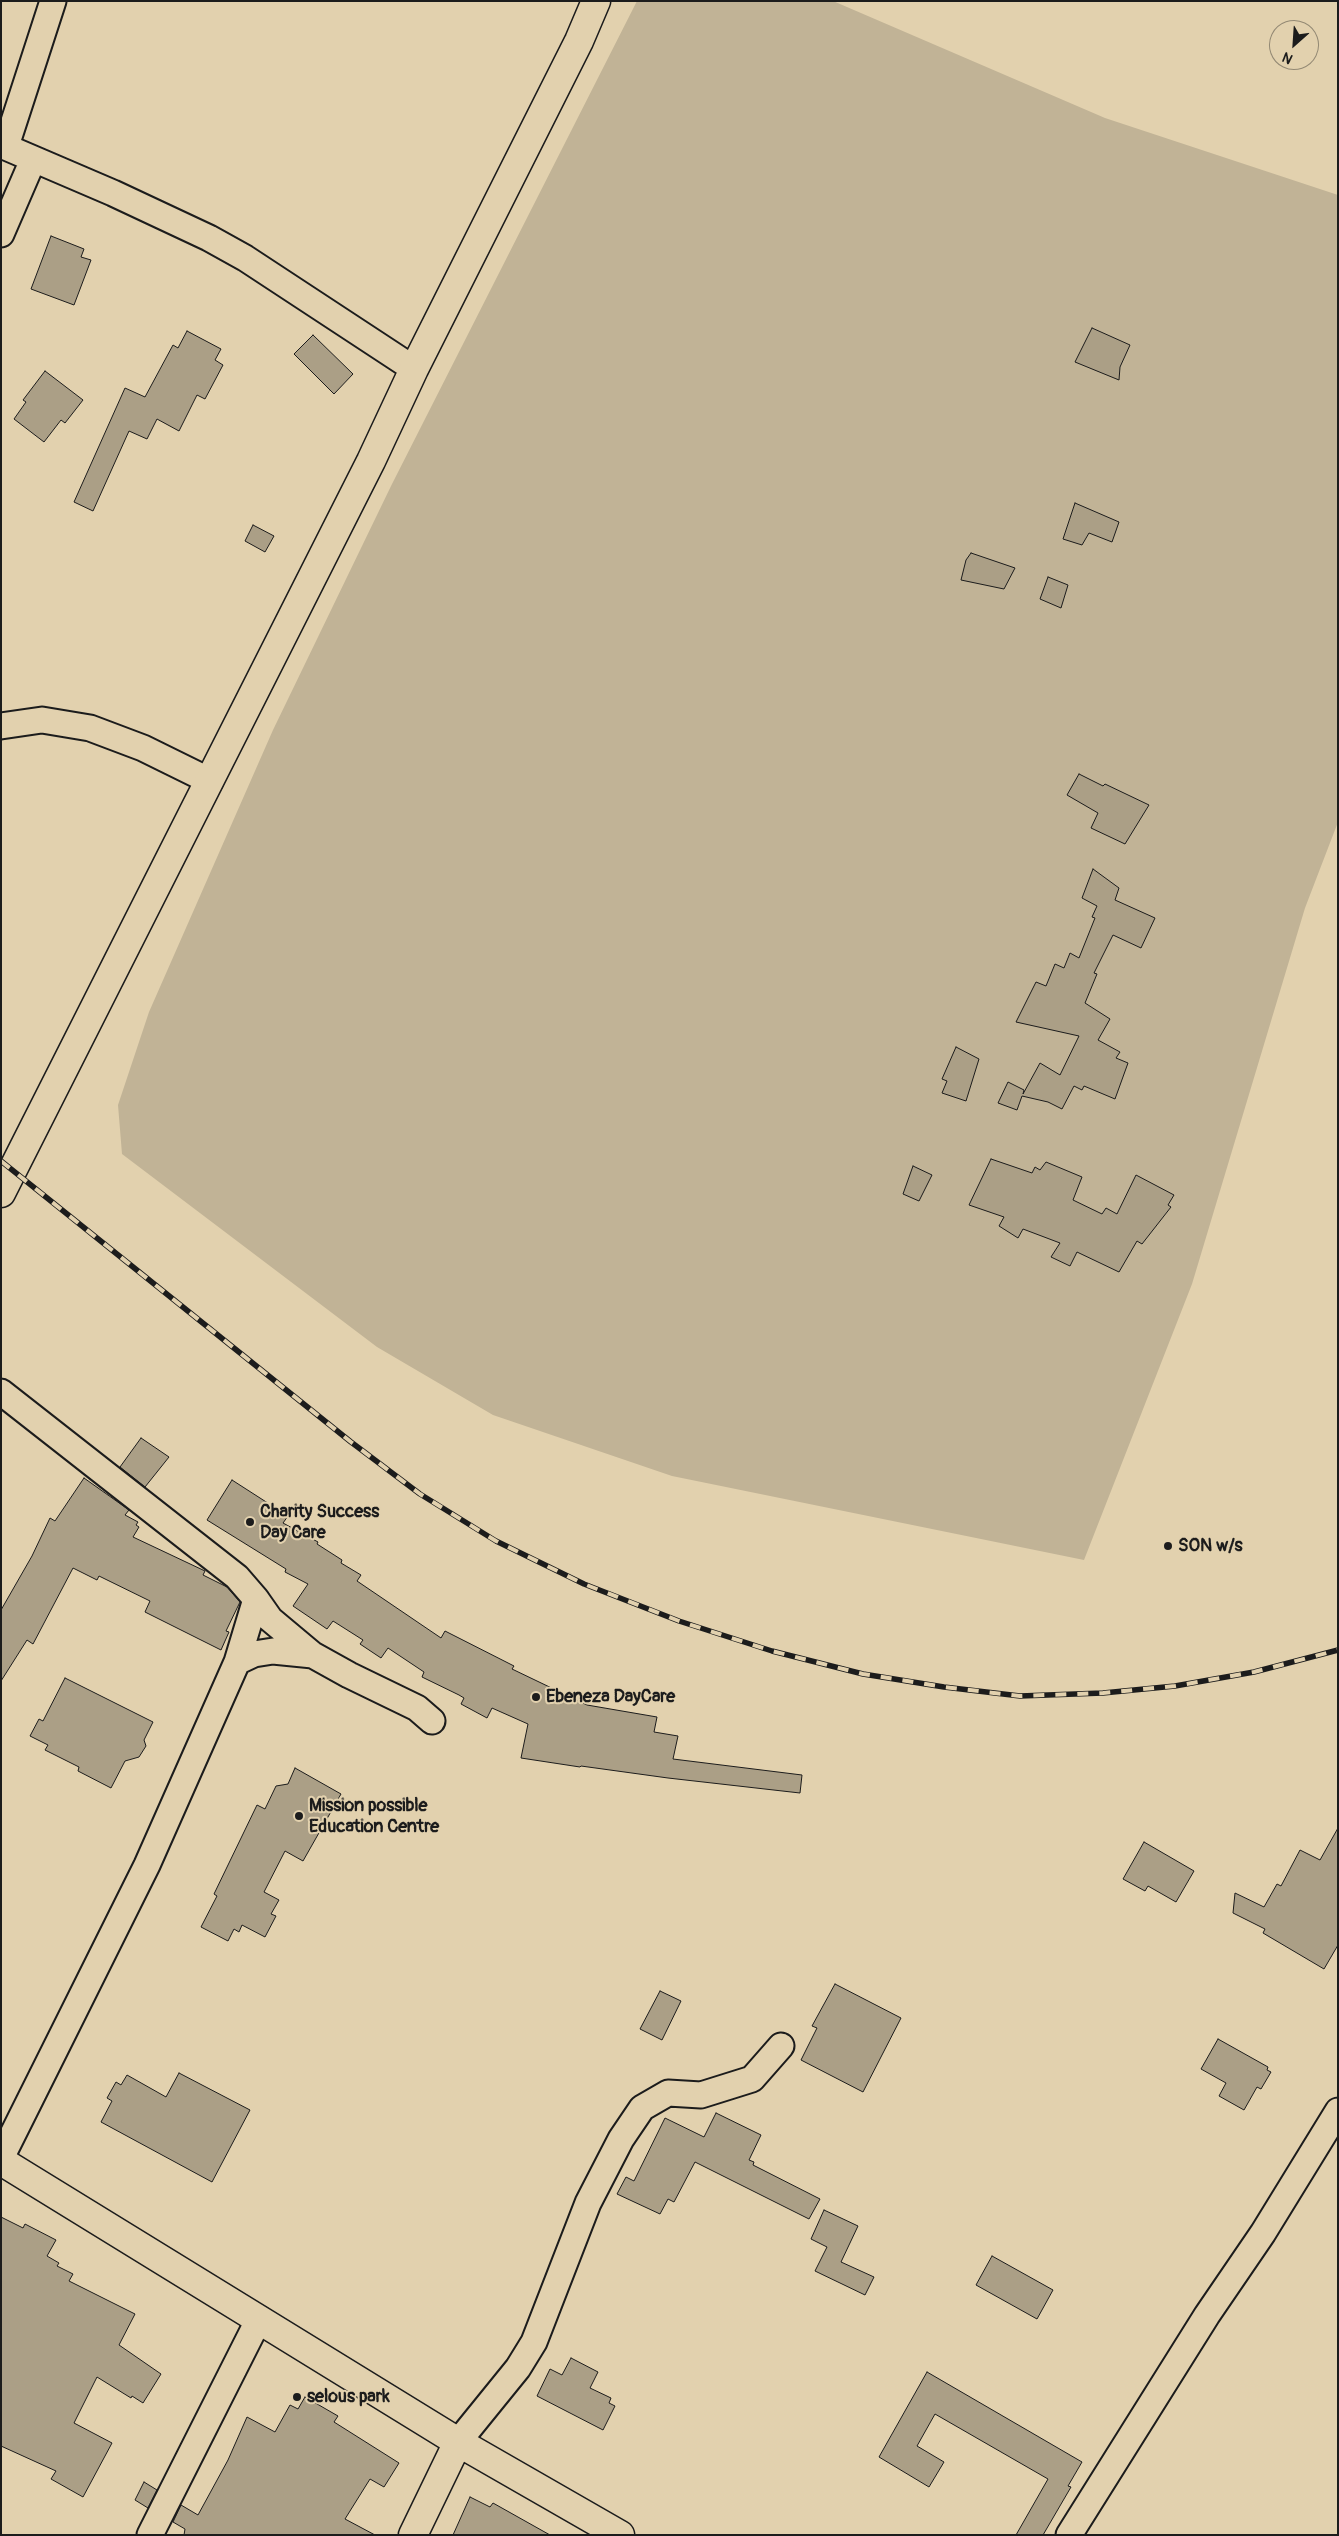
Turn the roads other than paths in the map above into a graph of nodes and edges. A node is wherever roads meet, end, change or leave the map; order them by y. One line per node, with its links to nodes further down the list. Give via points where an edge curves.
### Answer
1 (53, 1): 3 (street)
2 (596, 1): 6 (street)
3 (4, 146): 4 (street)
4 (33, 160): 5 (street); 6 (street, via 113,193 216,242)
5 (1, 234)
6 (414, 369): 8 (street, via 367,470)
7 (1, 726): 8 (street, via 42,720 90,728 143,748)
8 (210, 781): 9 (street)
9 (1, 1193)
10 (1, 1392): 11 (street, via 237,1577)
11 (256, 1599): 12 (street, via 270,1619); 13 (street)
12 (313, 1655): 13 (street, via 273,1651 254,1654); 14 (street, via 417,1708)
13 (237, 1662): 17 (street, via 147,1866)
14 (432, 1722)
15 (781, 2046): 19 (street, via 752,2079 700,2095 668,2093 642,2108 621,2139 588,2203 534,2342 518,2368)
16 (1338, 2111): 23 (street)
17 (1, 2160): 18 (street)
18 (259, 2320): 19 (street); 20 (street)
19 (458, 2442): 21 (street); 22 (street)
20 (150, 2535)
21 (413, 2535)
22 (620, 2535)
23 (1069, 2535)

